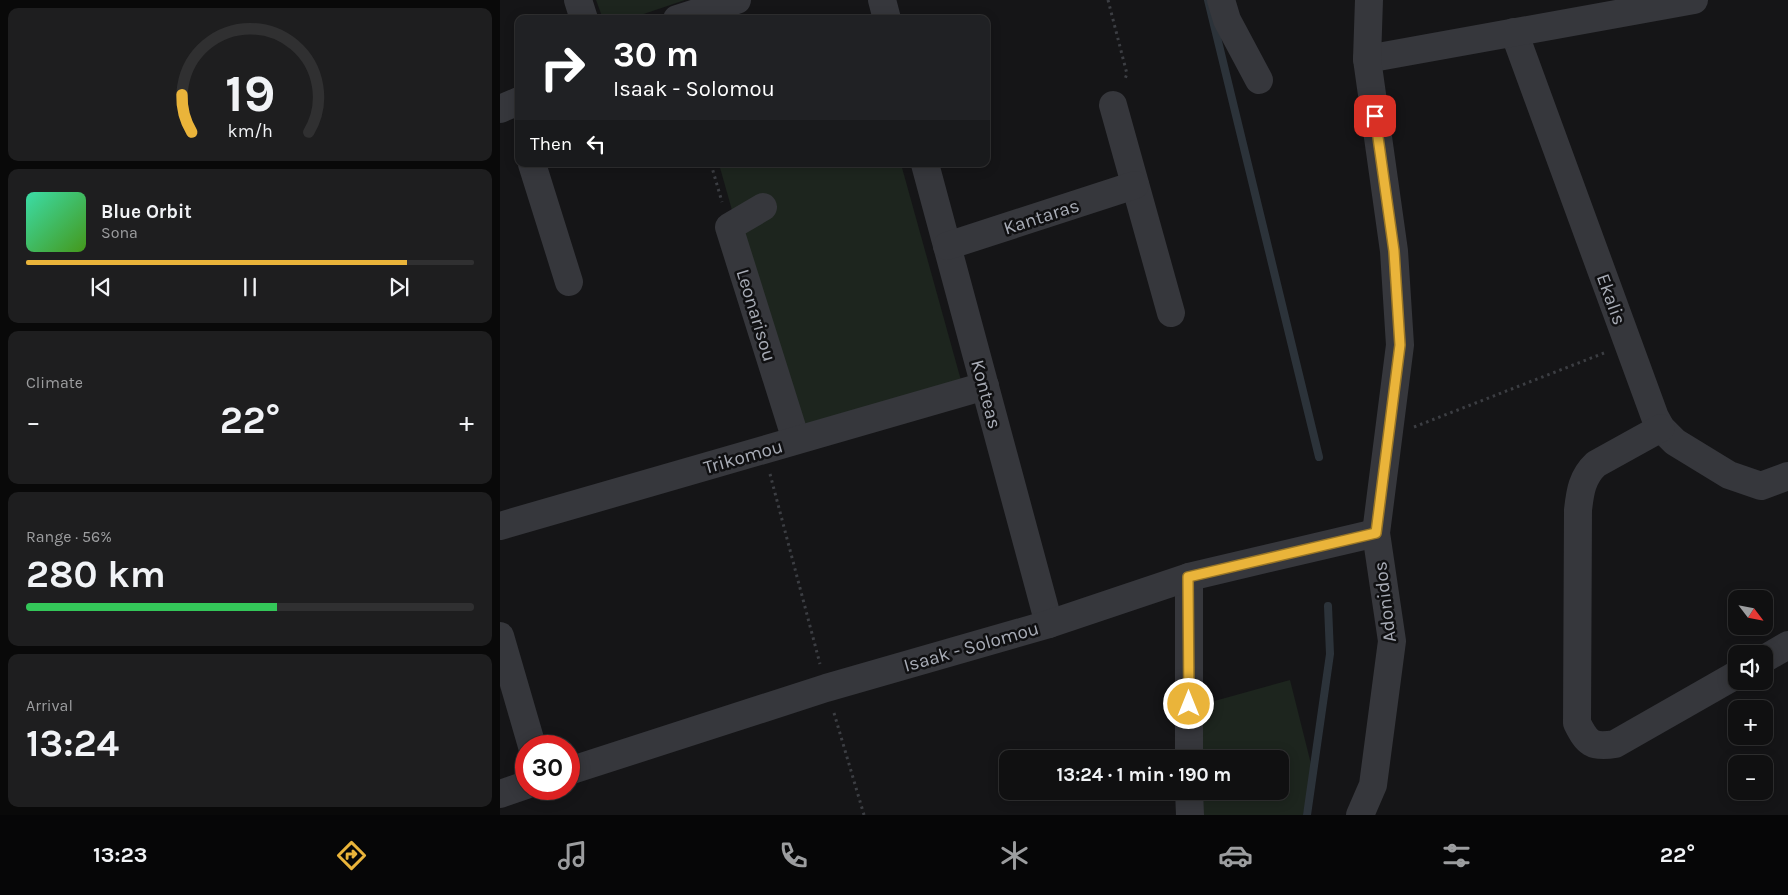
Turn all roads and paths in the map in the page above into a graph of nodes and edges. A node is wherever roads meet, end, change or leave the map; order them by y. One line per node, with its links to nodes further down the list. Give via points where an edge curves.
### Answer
1 (578, 0): 8 (street)
2 (737, 0): 9 (street)
3 (882, 0): 10 (street)
4 (1108, 0): 14 (path, via 1127,74)
5 (1221, 0): 13 (street, via 1227,20)
6 (1369, 0): 12 (street, Adonidos)
7 (1694, 0): 11 (street)
8 (583, 15)
9 (690, 15)
10 (886, 15)
11 (1514, 32): 12 (street); 24 (street, Ekalis)
12 (1367, 59): 27 (street, Adonidos, via 1394,251 1400,345)
13 (1259, 80)
14 (1113, 105): 18 (street)
15 (533, 167): 22 (street)
16 (712, 167): 20 (path)
17 (926, 167): 21 (street, Konteas)
18 (1135, 185): 21 (street, Kantaras); 23 (street)
19 (762, 207): 20 (street)
20 (729, 227): 28 (street, Leonarisou)
21 (947, 246): 25 (street, Konteas)
22 (570, 282)
23 (1171, 313)
24 (1628, 344): 26 (street, Ekalis); 27 (path)
25 (985, 386): 28 (street, Trikomou); 34 (street, Konteas)
26 (1661, 428): 30 (street, Ekalis, via 1675,442 1728,475 1761,486); 36 (street, via 1596,464 1588,471 1582,486 1578,510 1577,723 1592,744 1615,744)
27 (1388, 438): 32 (street, Adonidos)
28 (796, 440): 29 (street, Trikomou)
29 (763, 450): 31 (street, Trikomou); 37 (path)
30 (1788, 476)
31 (500, 526)
32 (1376, 533): 33 (street, Isaak - Solomou); 46 (street, Adonidos, via 1392,641 1373,785)
33 (1188, 577): 34 (street, Isaak - Solomou); 39 (street)
34 (1049, 624): 37 (street, Isaak - Solomou)
35 (500, 636): 38 (street)
36 (1728, 680)
37 (826, 688): 40 (street, Isaak - Solomou); 44 (path)
38 (529, 735)
39 (1189, 750)
40 (580, 767)
41 (515, 789): 42 (street)
42 (500, 794)
43 (1190, 800): 45 (street)
44 (864, 815)
45 (1190, 815)
46 (1360, 815)

